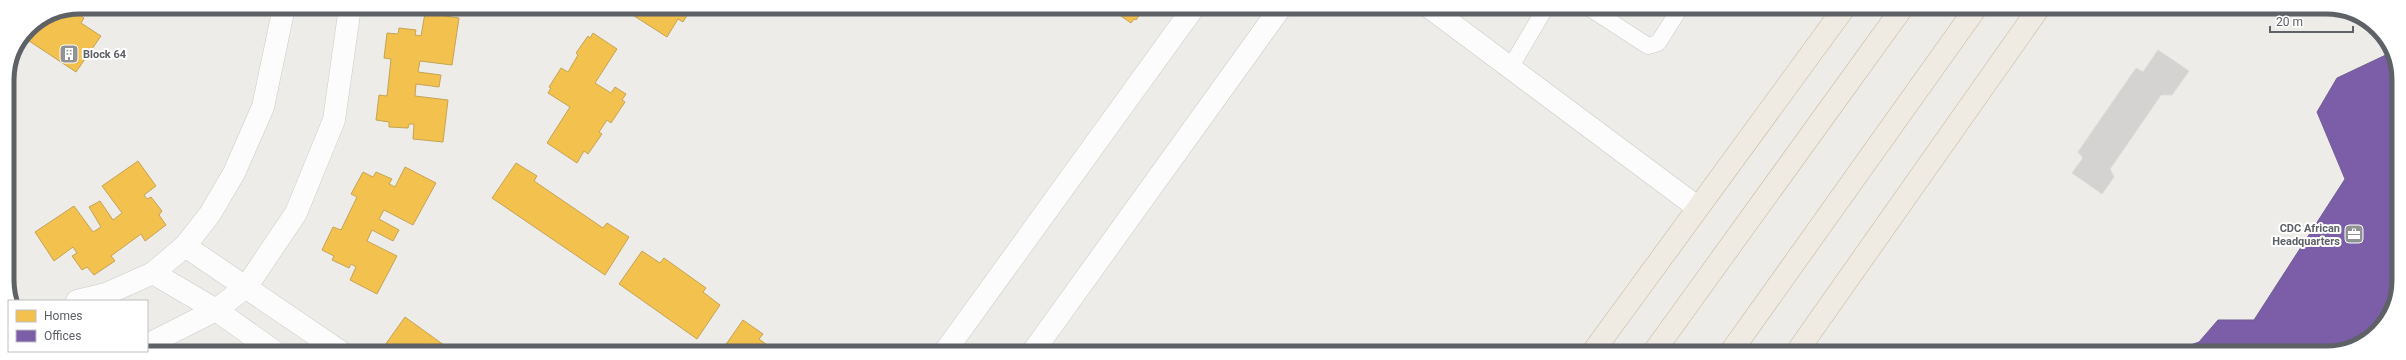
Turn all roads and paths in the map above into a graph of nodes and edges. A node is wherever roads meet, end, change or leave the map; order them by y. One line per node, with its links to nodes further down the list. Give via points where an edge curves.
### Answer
1 (283, 14): 15 (street, via 263,107 230,180 210,214)
2 (349, 14): 17 (street, via 334,120 296,212)
3 (1189, 14): 23 (street)
4 (1276, 14): 24 (street)
5 (1438, 14): 13 (street)
6 (1542, 14): 13 (lane)
7 (1602, 14): 8 (lane, via 1648,46 1658,43)
8 (1677, 14)
9 (1841, 14): 14 (highway)
10 (1899, 14): 26 (highway)
11 (1972, 14): 27 (highway)
12 (2035, 14): 28 (highway)
13 (1510, 68): 14 (street)
14 (1697, 207): 25 (highway)
15 (185, 246): 16 (street); 17 (street)
16 (153, 273): 18 (street, via 106,294); 19 (street)
17 (247, 286): 19 (street); 22 (street)
18 (81, 300)
19 (216, 310): 20 (street); 21 (street)
20 (148, 344)
21 (267, 346)
22 (333, 346)
23 (949, 346)
24 (1037, 346)
25 (1597, 346)
26 (1658, 346)
27 (1735, 346)
28 (1801, 346)

